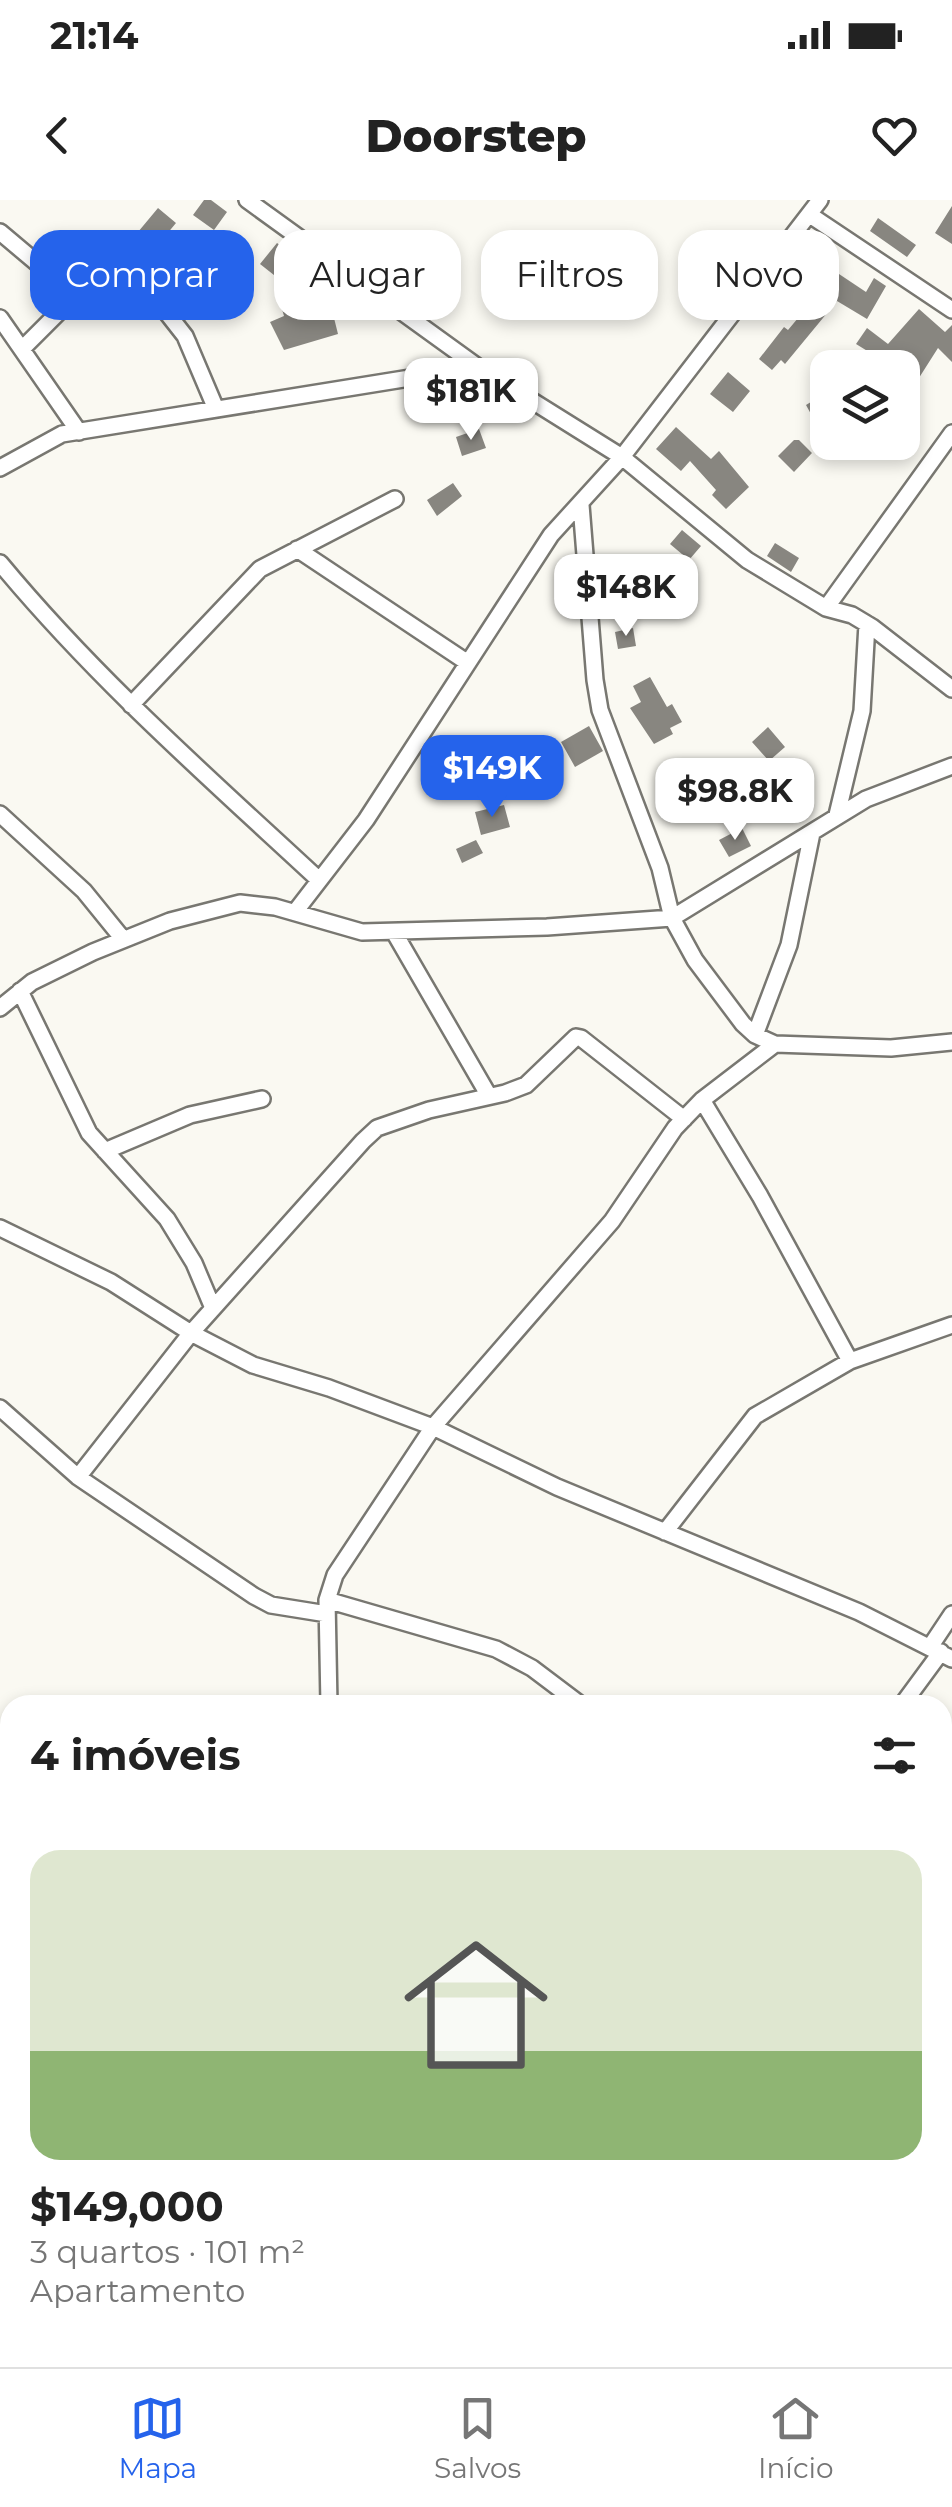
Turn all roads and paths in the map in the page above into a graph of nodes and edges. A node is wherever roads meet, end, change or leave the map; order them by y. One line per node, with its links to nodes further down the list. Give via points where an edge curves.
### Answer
1 (248, 200): 11 (street)
2 (820, 200): 3 (street)
3 (810, 215): 6 (street); 15 (street)
4 (0, 232): 5 (street)
5 (30, 257)
6 (952, 310)
7 (0, 318): 10 (street)
8 (50, 320): 10 (street)
9 (172, 320): 12 (street)
10 (22, 349): 13 (street)
11 (478, 368): 12 (street); 15 (street)
12 (216, 409): 13 (street)
13 (79, 432): 16 (street, via 62,434)
14 (952, 433): 21 (street)
15 (622, 457): 18 (street); 21 (street, via 747,560)
16 (0, 468)
17 (395, 499): 19 (street)
18 (580, 505): 23 (street, via 530,565); 32 (street, via 600,710 660,868)
19 (296, 549): 23 (street); 25 (street, via 260,568)
20 (0, 563): 25 (street)
21 (826, 608): 22 (street)
22 (867, 624): 24 (street); 28 (street, via 862,711)
23 (468, 663): 30 (street)
24 (952, 689)
25 (131, 705): 30 (street)
26 (952, 766): 28 (street)
27 (0, 814): 34 (street, via 84,891)
28 (836, 815): 29 (street)
29 (812, 833): 32 (street); 37 (street, via 789,945)
30 (320, 880): 31 (street)
31 (294, 912): 33 (street, via 362,932); 34 (street, via 240,903)
32 (672, 918): 33 (street); 37 (street, via 694,960)
33 (394, 932): 40 (street)
34 (123, 940): 35 (street)
35 (20, 992): 36 (street); 44 (street, via 84,1126)
36 (0, 1008)
37 (756, 1035): 39 (street)
38 (952, 1042): 39 (street, via 891,1048)
39 (776, 1044): 42 (street)
40 (489, 1096): 43 (street, via 526,1084 571,1038 581,1038); 46 (street, via 377,1128)
41 (262, 1099): 44 (street, via 190,1115)
42 (702, 1100): 43 (street); 49 (street)
43 (684, 1119): 51 (street, via 612,1221)
44 (105, 1151): 46 (street, via 168,1218)
45 (0, 1228): 48 (street, via 110,1282)
46 (213, 1308): 48 (street)
47 (952, 1326): 49 (street)
48 (191, 1333): 51 (street, via 253,1365); 52 (street)
49 (850, 1361): 53 (street, via 755,1416)
50 (0, 1408): 52 (street)
51 (433, 1427): 53 (street); 54 (street, via 335,1574)
52 (78, 1478): 54 (street, via 271,1605)
53 (665, 1532): 56 (street)
54 (328, 1607): 57 (street); 58 (street, via 496,1649)
55 (952, 1614): 56 (street)
56 (941, 1653): 59 (street)
57 (329, 1695)
58 (568, 1695)
59 (910, 1695)

